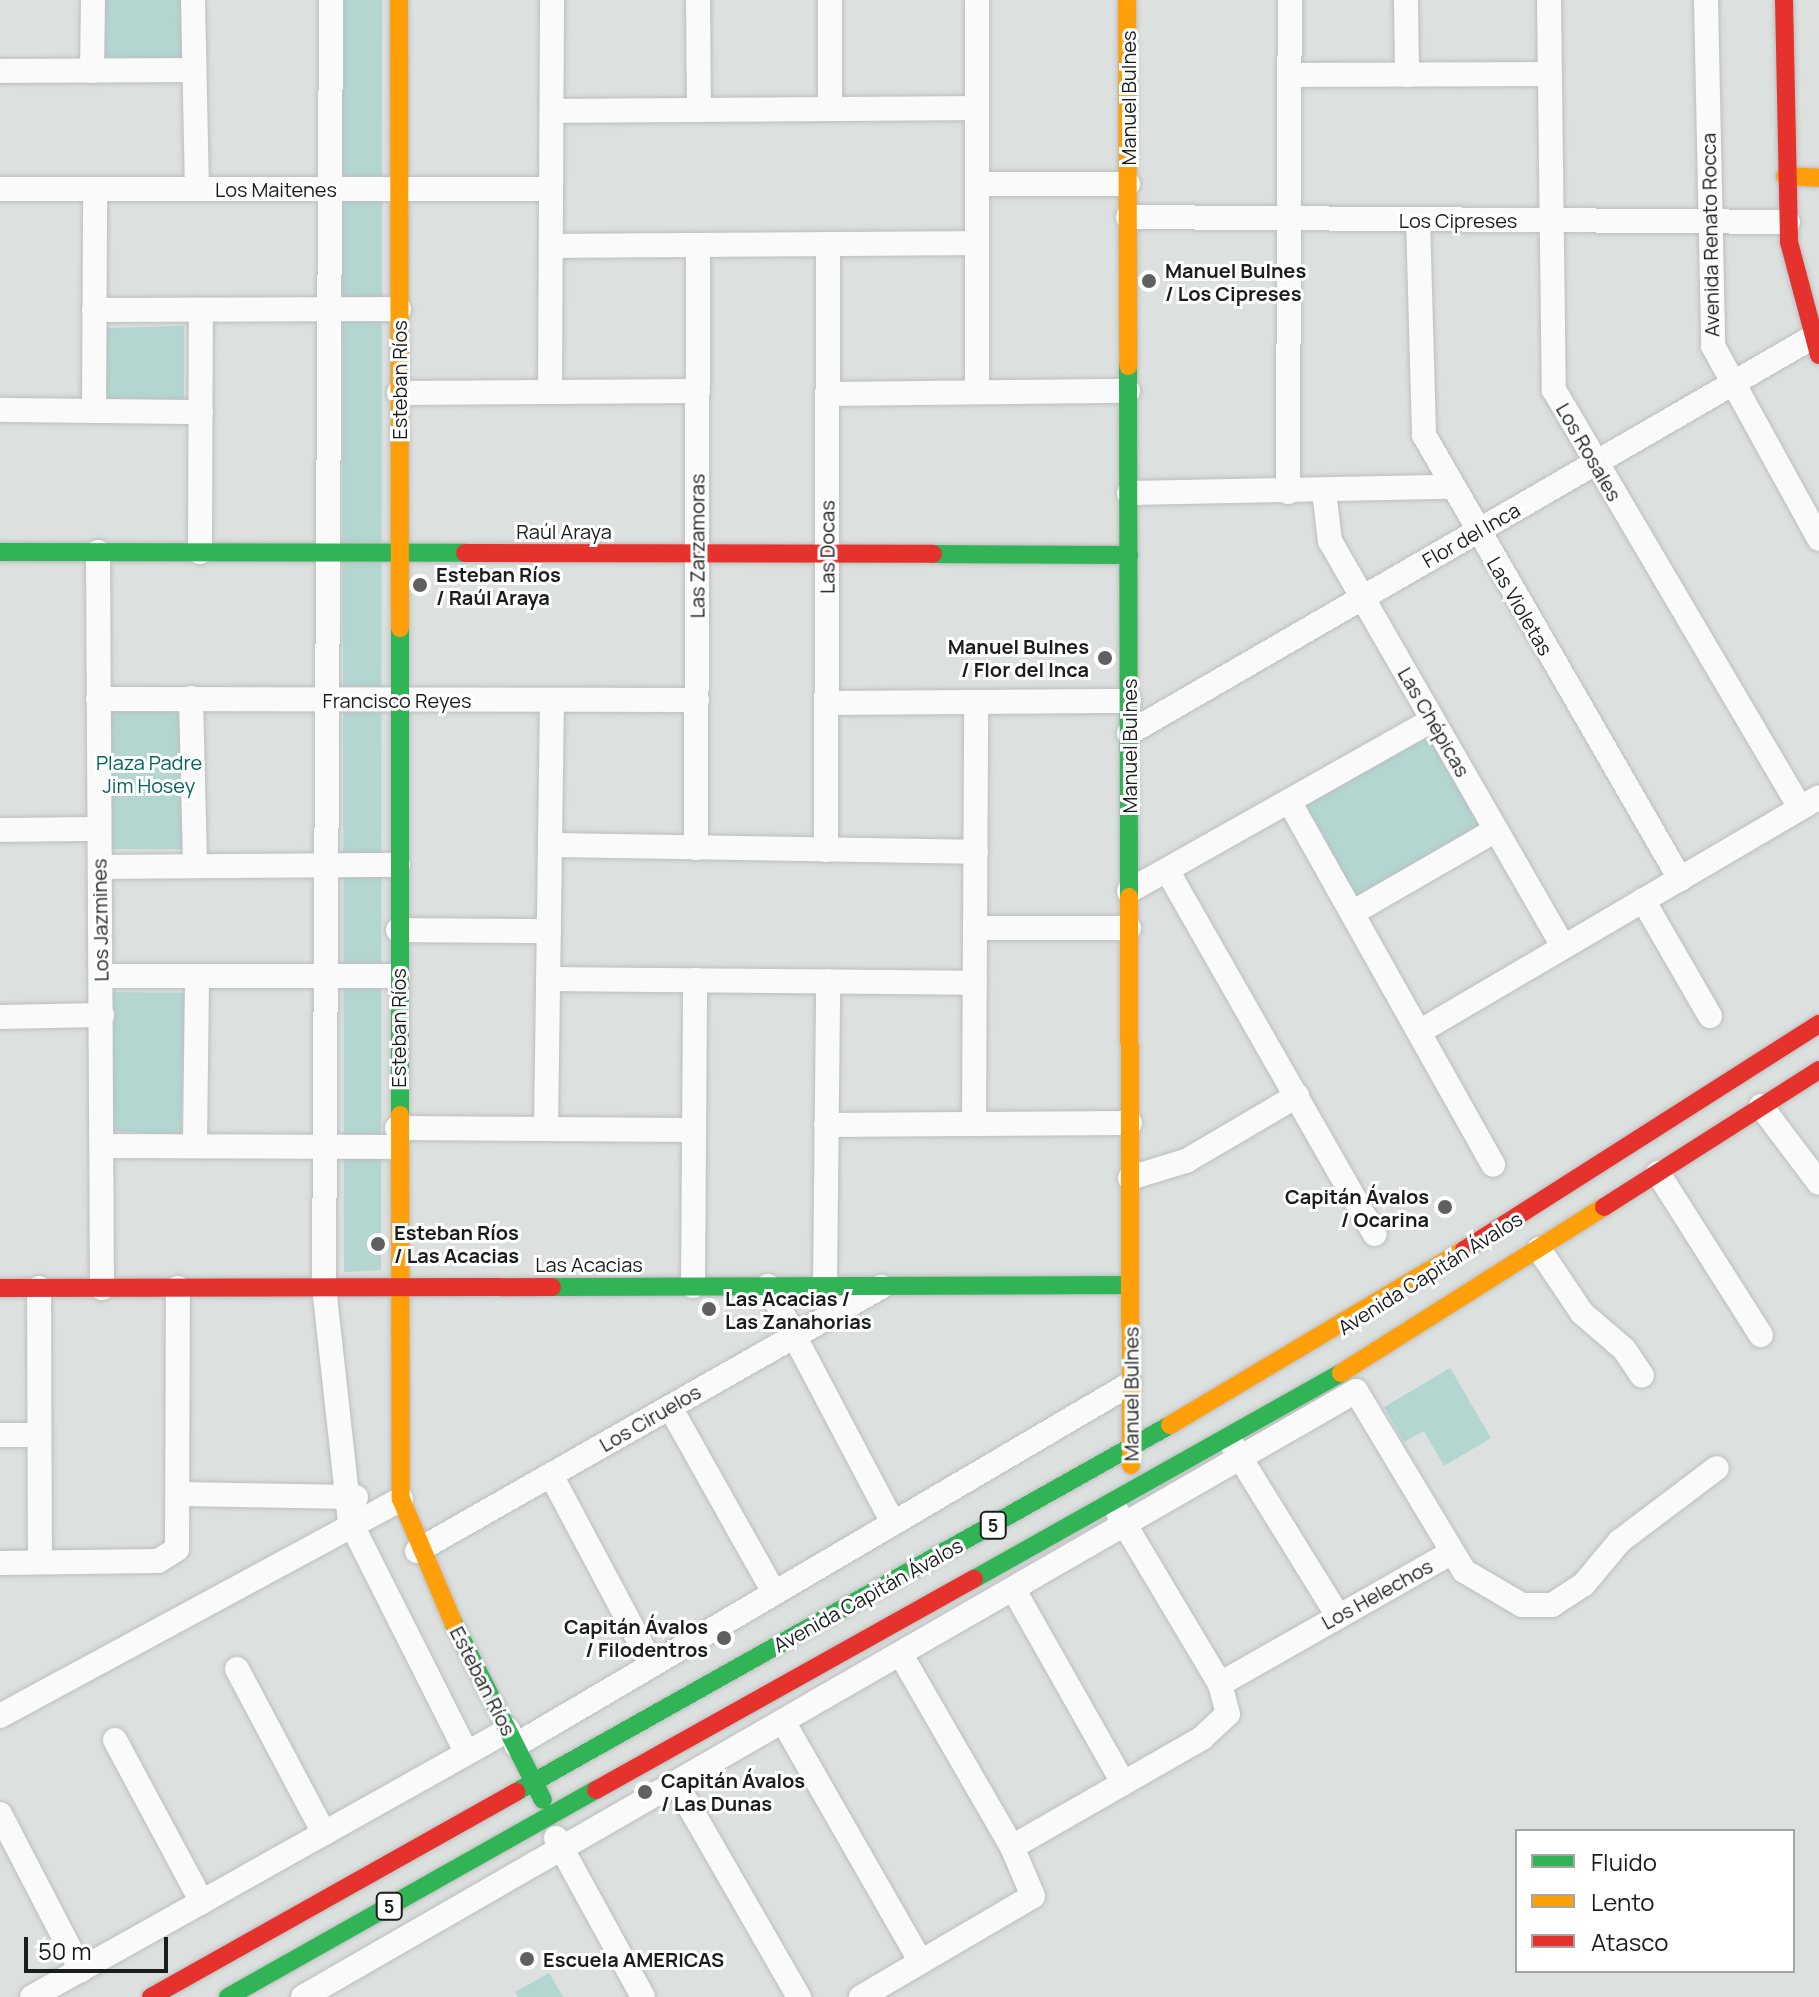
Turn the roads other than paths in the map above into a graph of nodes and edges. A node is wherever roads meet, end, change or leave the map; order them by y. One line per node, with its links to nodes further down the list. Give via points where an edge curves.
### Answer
1 (93, 0): 17 (street)
2 (193, 0): 15 (street)
3 (331, 0): 32 (street)
4 (399, 0): 33 (main road, Esteban Ríos)
5 (552, 0): 24 (street)
6 (698, 0): 23 (street)
7 (830, 0): 22 (street)
8 (977, 0): 21 (street)
9 (1127, 0): 28 (main road, Manuel Bulnes)
10 (1290, 0): 19 (street)
11 (1406, 0): 20 (street)
12 (1549, 0): 18 (street, Los Rosales)
13 (1706, 0): 39 (street, Avenida Renato Rocca)
14 (1784, 0): 25 (main road)
15 (194, 70): 17 (street); 31 (street)
16 (0, 71): 17 (street)
17 (92, 71)
18 (1549, 74): 20 (street); 38 (street, Los Rosales)
19 (1290, 75): 20 (street); 36 (street)
20 (1407, 75)
21 (977, 108): 22 (street); 27 (street)
22 (830, 109): 23 (street)
23 (699, 110): 24 (street)
24 (552, 111): 34 (street)
25 (1785, 176): 26 (main road); 40 (main road)
26 (1819, 178)
27 (977, 184): 28 (street); 41 (street)
28 (1128, 184): 35 (main road, Manuel Bulnes)
29 (0, 189): 30 (street, Los Maitenes)
30 (95, 189): 31 (street, Los Maitenes); 47 (street)
31 (197, 189): 32 (street, Los Maitenes)
32 (332, 189): 33 (street, Los Maitenes); 45 (street)
33 (399, 189): 34 (street, Los Maitenes); 46 (main road, Esteban Ríos)
34 (551, 189): 44 (street)
35 (1128, 217): 36 (street, Los Cipreses); 52 (main road, Manuel Bulnes)
36 (1289, 219): 37 (street, Los Cipreses); 63 (street)
37 (1418, 219): 38 (street, Los Cipreses); 61 (street, Las Violetas, via 1421,426)
38 (1549, 220): 39 (street, Los Cipreses); 60 (street, Los Rosales, via 1551,381)
39 (1709, 221): 40 (street, Los Cipreses); 50 (street, Avenida Renato Rocca, via 1711,335)
40 (1788, 222): 49 (main road)
41 (977, 243): 42 (street); 54 (street)
42 (828, 244): 43 (street); 56 (street, Las Docas)
43 (698, 245): 44 (street); 51 (street, Las Zarzamoras)
44 (551, 246): 53 (street)
45 (332, 309): 46 (street); 48 (street); 70 (street)
46 (399, 309): 55 (main road, Esteban Ríos)
47 (94, 310): 48 (street); 58 (street)
48 (201, 310): 59 (street)
49 (1816, 346): 50 (street, Flor del Inca)
50 (1730, 385): 60 (street, Flor del Inca); 66 (street, Avenida Renato Rocca)
51 (698, 391): 53 (street); 72 (street, Las Zarzamoras)
52 (1128, 391): 54 (street); 64 (main road, Manuel Bulnes)
53 (550, 392): 55 (street)
54 (977, 392): 56 (street)
55 (399, 393): 71 (main road, Esteban Ríos)
56 (828, 394): 73 (street, Las Docas)
57 (0, 410): 58 (street)
58 (94, 411): 59 (street)
59 (201, 412): 69 (street)
60 (1595, 463): 65 (street, Flor del Inca); 88 (street, Los Rosales)
61 (1450, 487): 62 (street); 65 (street, Las Violetas)
62 (1324, 491): 63 (street); 75 (street, Las Chépicas, via 1330,541)
63 (1288, 492): 64 (street)
64 (1129, 493): 74 (main road, Manuel Bulnes)
65 (1477, 532): 75 (street, Flor del Inca); 101 (street, Las Violetas)
66 (1819, 539)
67 (0, 552): 68 (main road, Raúl Araya)
68 (98, 552): 69 (main road, Raúl Araya); 77 (street, Los Jazmines)
69 (200, 552): 70 (main road, Raúl Araya)
70 (330, 553): 71 (main road, Raúl Araya); 78 (street)
71 (398, 553): 72 (main road, Raúl Araya); 80 (main road, Esteban Ríos)
72 (697, 553): 73 (main road, Raúl Araya); 79 (street, Las Zarzamoras)
73 (827, 554): 74 (main road, Raúl Araya); 84 (street, Las Docas)
74 (1129, 555): 82 (main road, Manuel Bulnes)
75 (1362, 598): 85 (street, Las Chépicas); 86 (street, Flor del Inca)
76 (191, 698): 77 (street, Francisco Reyes); 78 (street, Francisco Reyes); 96 (street)
77 (98, 699): 89 (street, Los Jazmines)
78 (329, 700): 80 (street, Francisco Reyes); 97 (street)
79 (697, 700): 81 (street, Francisco Reyes); 93 (street, Las Zarzamoras)
80 (398, 701): 81 (street, Francisco Reyes); 98 (main road, Esteban Ríos)
81 (552, 701): 92 (street)
82 (1129, 701): 83 (street); 86 (main road, Manuel Bulnes)
83 (976, 702): 84 (street); 95 (street)
84 (827, 703): 94 (street, Las Docas)
85 (1432, 720): 87 (street); 91 (street, Las Chépicas)
86 (1129, 733): 102 (main road, Manuel Bulnes)
87 (1289, 801): 100 (street); 104 (street)
88 (1810, 803): 101 (street)
89 (98, 829): 90 (street); 99 (street, Los Jazmines)
90 (0, 830)
91 (1496, 830): 104 (street); 109 (street, Las Chépicas)
92 (550, 845): 93 (street); 108 (street)
93 (696, 848): 94 (street)
94 (826, 850): 95 (street)
95 (976, 852): 105 (street)
96 (195, 864): 97 (street); 99 (street)
97 (328, 865): 98 (street); 112 (street)
98 (398, 865): 107 (main road, Esteban Ríos)
99 (100, 867): 110 (street, Los Jazmines)
100 (1167, 870): 102 (street); 124 (street)
101 (1680, 879): 103 (street)
102 (1129, 891): 106 (main road, Manuel Bulnes)
103 (1643, 900): 109 (street); 119 (street)
104 (1352, 913): 122 (street)
105 (975, 928): 106 (street); 117 (street)
106 (1129, 928): 126 (main road, Manuel Bulnes)
107 (398, 930): 108 (street); 113 (main road, Esteban Ríos)
108 (549, 931): 114 (street)
109 (1563, 947): 122 (street)
110 (101, 976): 111 (street); 118 (street, Los Jazmines)
111 (197, 976): 112 (street); 132 (street)
112 (326, 976): 113 (street); 134 (street)
113 (398, 976): 131 (main road, Esteban Ríos)
114 (548, 979): 115 (street); 129 (street)
115 (695, 980): 116 (street); 130 (street)
116 (828, 981): 117 (street); 128 (street)
117 (975, 983): 127 (street)
118 (102, 1015): 120 (street); 133 (street, Los Jazmines)
119 (1710, 1016)
120 (0, 1017)
121 (1819, 1024): 160 (main road, Avenida Capitán Ávalos / 5, via 1401,1293)
122 (1419, 1032): 135 (street)
123 (1819, 1070): 125 (main road, Avenida Capitán Ávalos / 5)
124 (1297, 1096): 137 (street, via 1186,1161); 139 (street)
125 (1761, 1106): 136 (main road, Avenida Capitán Ávalos / 5); 138 (street)
126 (1130, 1123): 127 (street); 137 (main road, Manuel Bulnes)
127 (974, 1124): 128 (street)
128 (826, 1125): 144 (street)
129 (546, 1129): 130 (street); 131 (street)
130 (694, 1130): 142 (street)
131 (397, 1138): 134 (street); 147 (main road, Esteban Ríos)
132 (195, 1145): 133 (street); 134 (street)
133 (102, 1146): 150 (street, Los Jazmines)
134 (326, 1147): 146 (street)
135 (1493, 1165)
136 (1658, 1173): 140 (main road, Avenida Capitán Ávalos / 5); 152 (street)
137 (1130, 1178): 141 (main road, Manuel Bulnes)
138 (1819, 1183)
139 (1375, 1234)
140 (1539, 1249): 154 (street, via 1582,1313 1624,1349); 159 (main road, Avenida Capitán Ávalos / 5)
141 (1130, 1285): 145 (main road, Las Acacias); 155 (main road, Manuel Bulnes)
142 (693, 1286): 143 (main road, Las Acacias); 147 (main road, Las Acacias)
143 (768, 1286): 144 (main road, Las Acacias); 153 (street)
144 (825, 1286): 145 (main road, Las Acacias)
145 (883, 1286): 153 (street, Los Ciruelos)
146 (324, 1287): 147 (main road, Las Acacias); 151 (main road, Las Acacias); 164 (street)
147 (397, 1287): 166 (main road, Esteban Ríos)
148 (0, 1288): 149 (main road, Las Acacias)
149 (39, 1288): 150 (main road, Las Acacias); 158 (street)
150 (102, 1288): 151 (main road, Las Acacias)
151 (178, 1288): 163 (street)
152 (1761, 1335)
153 (794, 1336): 156 (street, Los Ciruelos); 168 (street)
154 (1642, 1376)
155 (1130, 1384): 160 (main road, Manuel Bulnes); 168 (street)
156 (670, 1407): 162 (street, Los Ciruelos); 175 (street)
157 (0, 1435): 158 (street)
158 (39, 1435): 172 (street)
159 (1234, 1448): 165 (main road, Avenida Capitán Ávalos / 5); 169 (street, Avenida Capitán Ávalos); 171 (street, Avenida Capitán Ávalos, via 1356,1391); 176 (street)
160 (1130, 1449): 165 (main road, Manuel Bulnes); 186 (main road, Avenida Capitán Ávalos / 5)
161 (1717, 1468): 171 (street, Los Helechos, via 1665,1503 1584,1584 1552,1605 1522,1605 1491,1590)
162 (551, 1475): 170 (street, Los Ciruelos); 178 (street)
163 (178, 1494): 164 (street); 172 (street, via 173,1554 158,1561)
164 (343, 1497): 166 (street); 167 (street)
165 (1122, 1497): 169 (street, Manuel Bulnes); 190 (main road, Avenida Capitán Ávalos / 5)
166 (401, 1499): 167 (street); 170 (main road, Esteban Ríos)
167 (350, 1521): 181 (street); 185 (street)
168 (893, 1523): 175 (street)
169 (1126, 1525): 174 (street, Avenida Capitán Ávalos); 180 (street, Manuel Bulnes)
170 (417, 1551): 183 (main road, Esteban Ríos)
171 (1452, 1552): 176 (street, Los Helechos)
172 (40, 1562): 173 (street)
173 (0, 1563)
174 (1014, 1590): 177 (street, Avenida Capitán Ávalos); 187 (street)
175 (774, 1592): 178 (street)
176 (1338, 1616): 180 (street, Los Helechos)
177 (901, 1655): 182 (street, Avenida Capitán Ávalos); 192 (street)
178 (652, 1665): 183 (street)
179 (237, 1669): 191 (street)
180 (1220, 1684): 187 (street, Manuel Bulnes, via 1229,1709 1225,1720)
181 (0, 1716)
182 (784, 1723): 188 (street, Avenida Capitán Ávalos); 195 (street)
183 (512, 1738): 185 (street); 186 (main road, Esteban Ríos)
184 (115, 1740): 194 (street)
185 (466, 1752): 191 (street)
186 (534, 1782): 190 (main road, Esteban Ríos); 198 (main road, Avenida Capitán Ávalos / 5)
187 (1123, 1783): 192 (street)
188 (677, 1785): 193 (street, Avenida Capitán Ávalos); 202 (street)
189 (0, 1814): 196 (street)
190 (551, 1815): 193 (street, Esteban Ríos); 199 (main road, Avenida Capitán Ávalos / 5)
191 (324, 1833): 194 (street)
192 (1012, 1847): 195 (street, via 1033,1896)
193 (560, 1853): 200 (street, Avenida Capitán Ávalos); 201 (street, Esteban Ríos)
194 (202, 1902): 196 (street)
195 (921, 1962): 203 (street)
196 (81, 1970): 197 (street)
197 (32, 1997)
198 (151, 1997)
199 (228, 1997)
200 (303, 1997)
201 (643, 1997)
202 (799, 1997)
203 (861, 1997)

